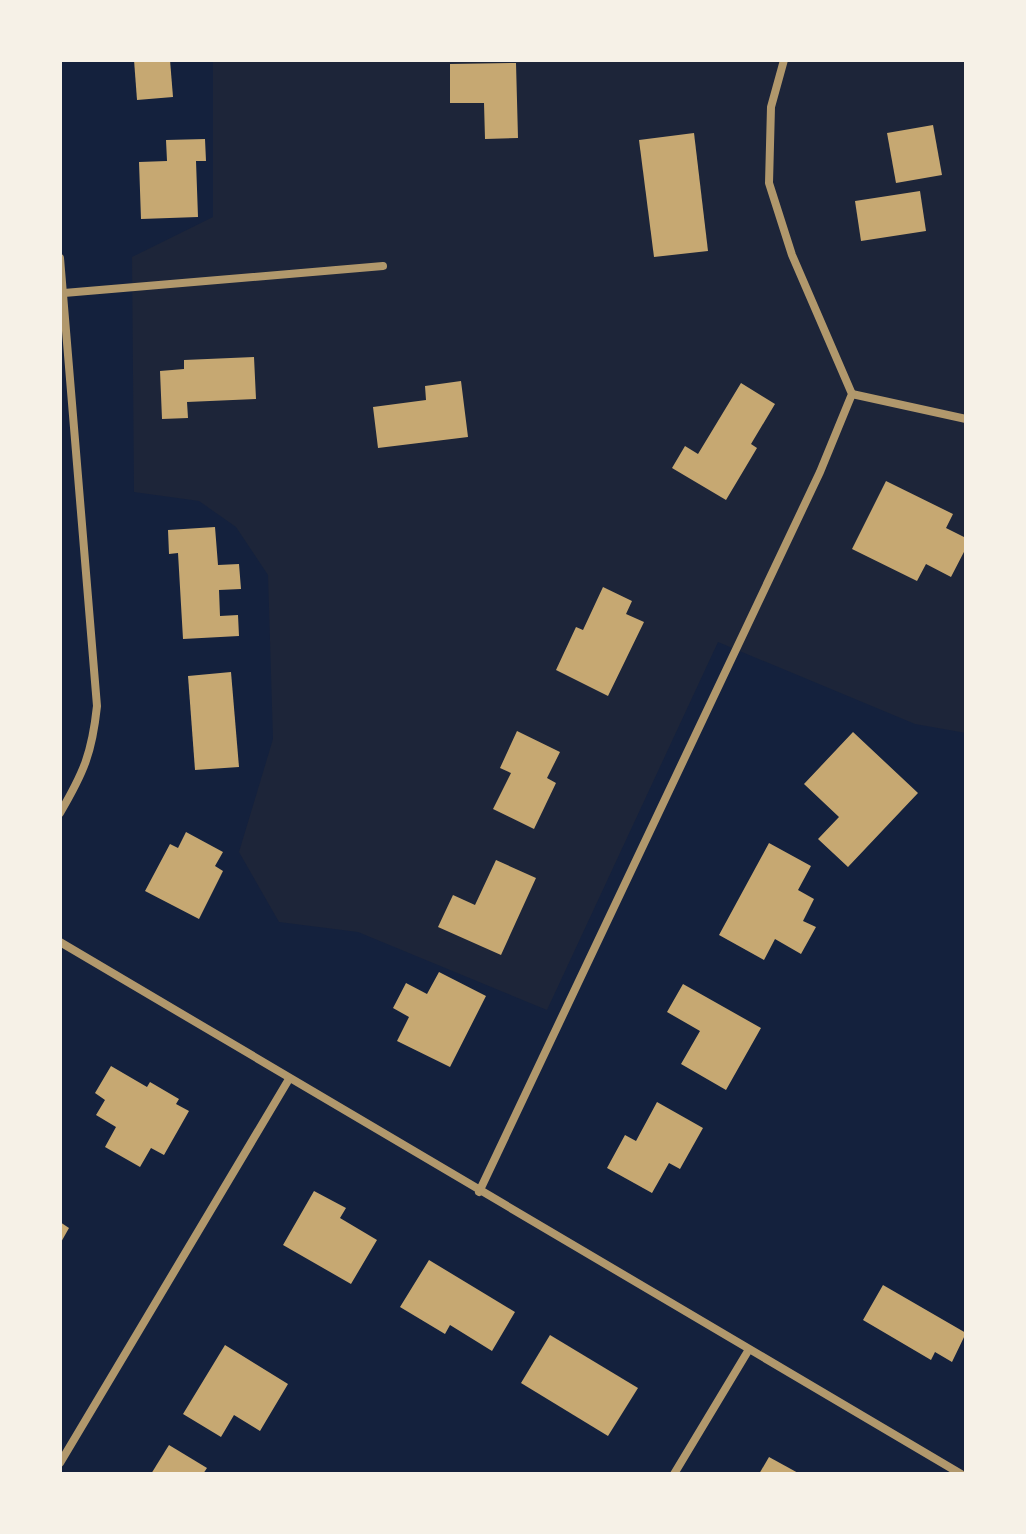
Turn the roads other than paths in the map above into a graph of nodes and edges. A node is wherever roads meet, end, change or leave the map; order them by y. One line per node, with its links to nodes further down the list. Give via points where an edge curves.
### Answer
1 (784, 60): 5 (street, via 771,107 769,183 792,255)
2 (60, 258): 4 (street)
3 (383, 266): 4 (street)
4 (64, 293): 7 (street, via 97,706 92,747)
5 (852, 394): 6 (street); 10 (street, via 820,472)
6 (966, 419)
7 (60, 813)
8 (60, 942): 9 (street)
9 (289, 1079): 10 (street); 12 (street)
10 (479, 1192): 11 (street)
11 (748, 1351): 13 (street); 14 (street)
12 (60, 1463)
13 (674, 1474)
14 (961, 1474)

